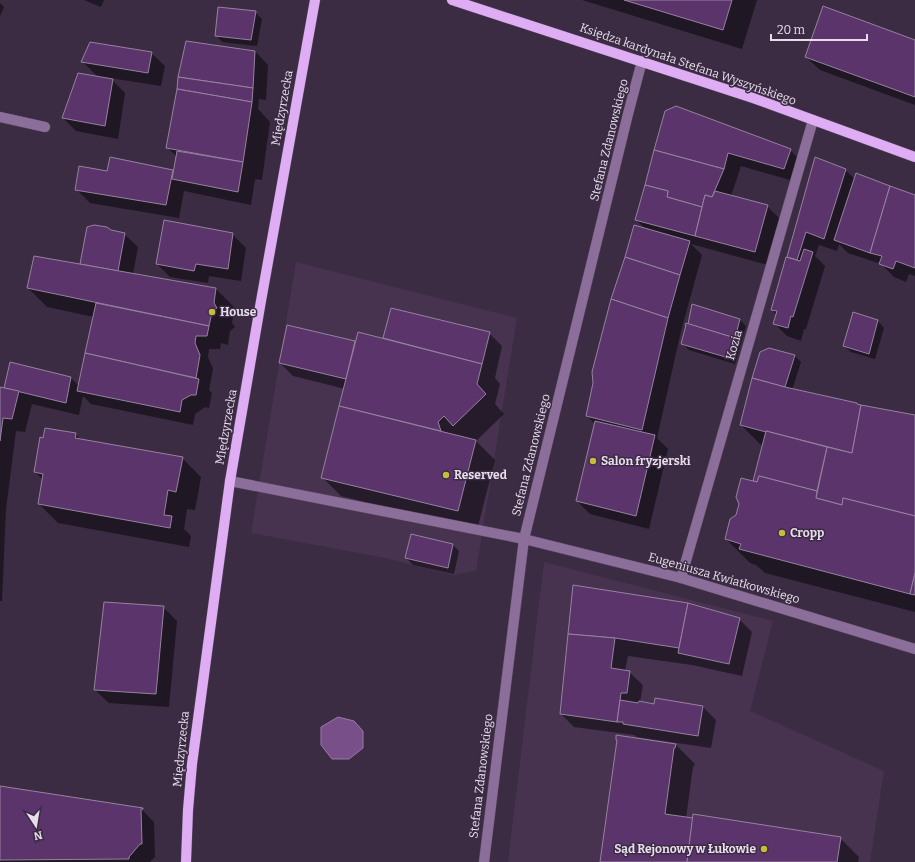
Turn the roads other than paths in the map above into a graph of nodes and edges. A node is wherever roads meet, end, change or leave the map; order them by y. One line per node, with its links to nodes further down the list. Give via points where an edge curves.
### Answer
1 (315, 0): 8 (main road, Międzyrzecka)
2 (452, 0): 3 (main road, Księdza kardynała Stefana Wyszyńskiego)
3 (642, 61): 5 (main road, Księdza kardynała Stefana Wyszyńskiego); 9 (street, Stefana Zdanowskiego)
4 (0, 117): 6 (street)
5 (812, 120): 7 (main road, Księdza kardynała Stefana Wyszyńskiego); 10 (street, Kozia)
6 (45, 127)
7 (915, 156)
8 (230, 481): 9 (street, Eugeniusza Kwiatkowskiego); 12 (main road, Międzyrzecka, via 192,764)
9 (524, 539): 10 (street, Eugeniusza Kwiatkowskiego); 13 (street, Stefana Zdanowskiego)
10 (681, 578): 11 (street, Eugeniusza Kwiatkowskiego)
11 (915, 649)
12 (186, 862)
13 (484, 862)

